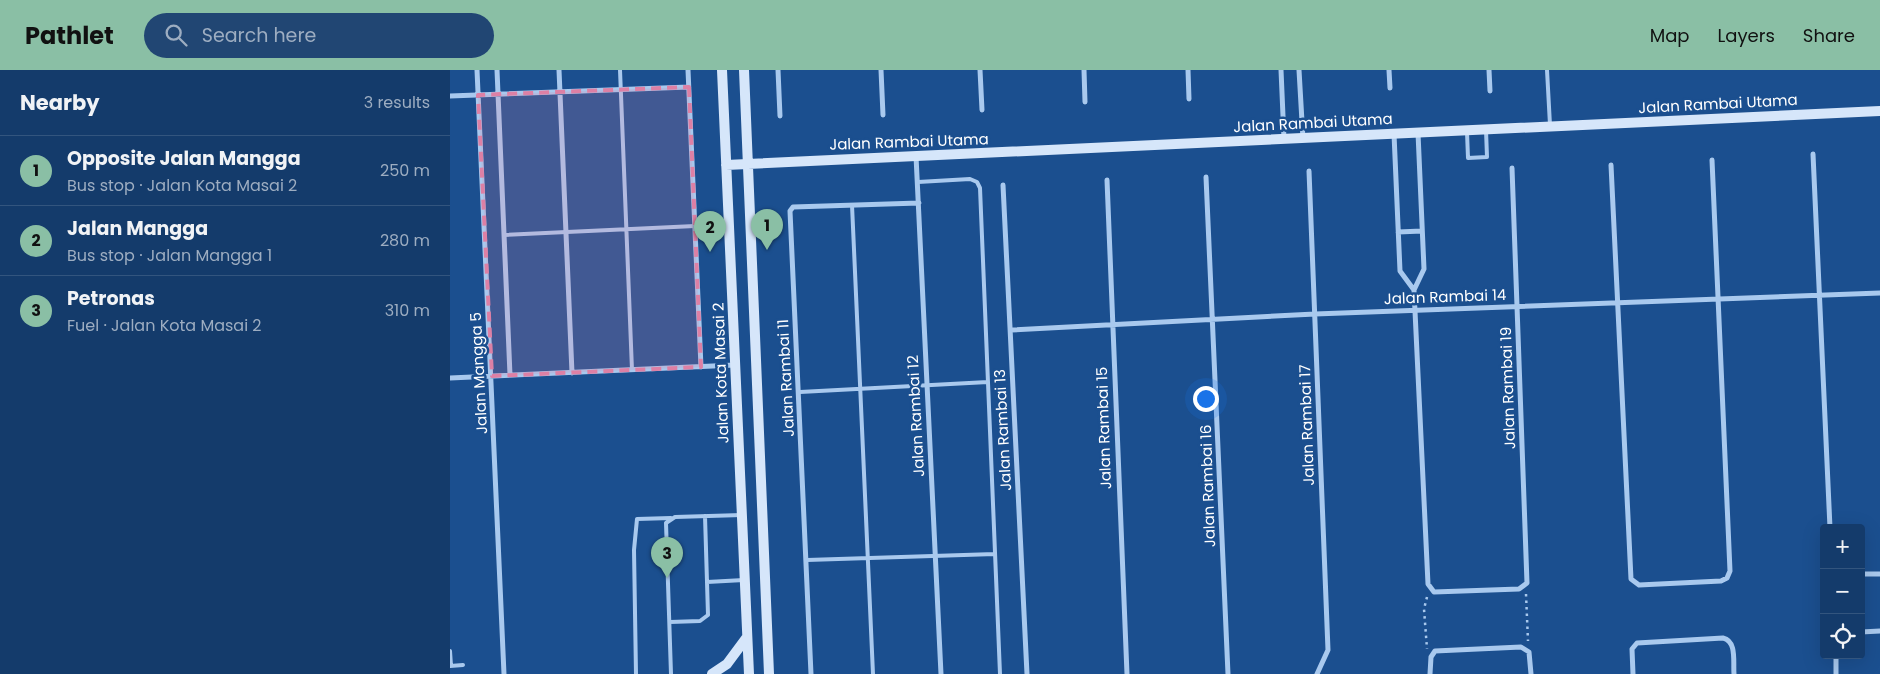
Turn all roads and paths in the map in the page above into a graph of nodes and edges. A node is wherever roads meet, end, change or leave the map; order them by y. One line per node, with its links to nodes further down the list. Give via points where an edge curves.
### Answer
1 (477, 70): 25 (street, Jalan Mangga 5)
2 (496, 70): 23 (street, Jalan Mangga 5)
3 (559, 70): 22 (street)
4 (620, 70): 20 (lane)
5 (688, 70): 18 (street)
6 (722, 70): 42 (main road, Jalan Kota Masai 2)
7 (744, 70): 43 (main road)
8 (778, 70): 31 (street)
9 (881, 70): 30 (street)
10 (980, 70): 28 (street)
11 (1084, 70): 27 (street)
12 (1188, 70): 26 (street)
13 (1281, 70): 38 (street)
14 (1300, 70): 37 (street)
15 (1389, 70): 19 (street)
16 (1489, 70): 21 (street)
17 (1547, 70): 32 (lane)
18 (689, 87): 20 (street); 53 (street)
19 (1390, 88)
20 (621, 90): 22 (street); 54 (lane)
21 (1490, 91)
22 (560, 93): 23 (street); 56 (street)
23 (498, 95): 25 (street); 58 (street, Jalan Mangga 5)
24 (450, 96): 25 (street)
25 (478, 96): 75 (street, Jalan Mangga 5)
26 (1189, 99)
27 (1085, 102)
28 (982, 110)
29 (1880, 111): 32 (main road, Jalan Rambai Utama)
30 (883, 115)
31 (780, 116)
32 (1550, 127): 33 (main road, Jalan Rambai Utama)
33 (1486, 130): 34 (main road, Jalan Rambai Utama); 34 (lane, via 1487,157 1468,158)
34 (1467, 131): 35 (main road, Jalan Rambai Utama)
35 (1418, 133): 36 (main road, Jalan Rambai Utama); 55 (street)
36 (1394, 134): 37 (main road, Jalan Rambai Utama); 57 (street)
37 (1303, 139): 38 (main road, Jalan Rambai Utama)
38 (1284, 140): 40 (main road, Jalan Rambai Utama)
39 (1813, 154): 61 (street)
40 (916, 156): 43 (main road, Jalan Rambai Utama); 49 (street, Jalan Rambai 12)
41 (1712, 160): 62 (street)
42 (726, 164): 43 (main road, Jalan Rambai Utama); 70 (main road, Jalan Kota Masai 2)
43 (748, 164): 110 (main road)
44 (1611, 165): 63 (street)
45 (1512, 168): 64 (street, Jalan Rambai 19)
46 (1309, 171): 66 (street, Jalan Rambai 17)
47 (1206, 177): 67 (street, Jalan Rambai 16)
48 (1106, 180): 68 (street, Jalan Rambai 15)
49 (918, 182): 51 (street, Jalan Rambai 12); 77 (lane, via 970,179 979,185)
50 (1004, 185): 69 (street, Jalan Rambai 13)
51 (919, 203): 52 (street, Jalan Rambai 11); 78 (street, Jalan Rambai 12)
52 (852, 205): 79 (lane); 80 (street, Jalan Rambai 11, via 793,207 790,212)
53 (695, 226): 54 (lane); 71 (street)
54 (627, 230): 56 (lane); 72 (lane)
55 (1422, 231): 57 (street); 59 (street, via 1424,269)
56 (566, 232): 58 (lane); 73 (street)
57 (1398, 232): 59 (street, via 1400,271)
58 (504, 235): 74 (street, Jalan Mangga 5)
59 (1414, 290): 65 (street)
60 (1880, 293): 61 (street, Jalan Rambai 14)
61 (1819, 296): 62 (street, Jalan Rambai 14); 84 (street)
62 (1718, 300): 63 (street, Jalan Rambai 14); 63 (street, via 1730,570 1727,578 1721,581 1640,585 1633,582 1630,574)
63 (1618, 304): 64 (street, Jalan Rambai 14)
64 (1518, 308): 65 (street, Jalan Rambai 14); 65 (street, Jalan Rambai 19, via 1526,586 1438,593 1431,590 1428,582)
65 (1415, 310): 66 (street, Jalan Rambai 14)
66 (1315, 314): 67 (street, Jalan Rambai 14); 118 (street, Jalan Rambai 17, via 1328,650)
67 (1213, 320): 68 (street, Jalan Rambai 14); 117 (street, Jalan Rambai 16)
68 (1112, 325): 69 (street, Jalan Rambai 14); 116 (street, Jalan Rambai 15)
69 (1011, 330): 115 (street, Jalan Rambai 13)
70 (735, 365): 71 (street); 81 (main road, Jalan Kota Masai 2)
71 (701, 367): 72 (street)
72 (632, 370): 73 (street)
73 (572, 373): 74 (street)
74 (510, 375): 75 (street)
75 (492, 376): 76 (street); 105 (street, Jalan Mangga 5)
76 (450, 378)
77 (988, 382): 78 (lane); 85 (lane)
78 (927, 386): 79 (lane); 86 (street, Jalan Rambai 12)
79 (860, 389): 80 (lane); 87 (lane)
80 (800, 392): 88 (street, Jalan Rambai 11)
81 (742, 515): 82 (lane); 91 (main road, Jalan Kota Masai 2)
82 (705, 516): 83 (lane); 92 (lane)
83 (671, 518): 95 (lane, via 666,527); 106 (lane, via 637,519 634,550)
84 (1830, 524)
85 (995, 554): 86 (lane); 114 (lane)
86 (935, 556): 87 (lane); 113 (street, Jalan Rambai 12)
87 (868, 558): 88 (lane); 112 (lane)
88 (807, 560): 111 (street, Jalan Rambai 11)
89 (1865, 574): 90 (street)
90 (1880, 574)
91 (744, 580): 92 (lane); 98 (main road, Jalan Kota Masai 2)
92 (707, 582): 95 (lane, via 706,618)
93 (1526, 603): 99 (path)
94 (1424, 609): 100 (path)
95 (670, 622): 107 (lane)
96 (1880, 631): 97 (street)
97 (1865, 632)
98 (747, 637): 108 (main road, via 727,664); 109 (main road, Jalan Kota Masai 2)
99 (1528, 641)
100 (1426, 645)
101 (450, 651): 103 (lane)
102 (1836, 659): 123 (street)
103 (450, 666): 104 (lane)
104 (463, 666)
105 (504, 674)
106 (636, 674)
107 (672, 674)
108 (712, 674)
109 (749, 674)
110 (769, 674)
111 (812, 674)
112 (873, 674)
113 (941, 674)
114 (1000, 674)
115 (1026, 674)
116 (1126, 674)
117 (1228, 674)
118 (1317, 674)
119 (1430, 674): 120 (street, via 1432,654 1439,650 1521,647 1530,652)
120 (1531, 674)
121 (1633, 674): 122 (street, via 1632,649 1641,642 1723,638 1730,640 1732,645)
122 (1734, 674)
123 (1836, 674)

